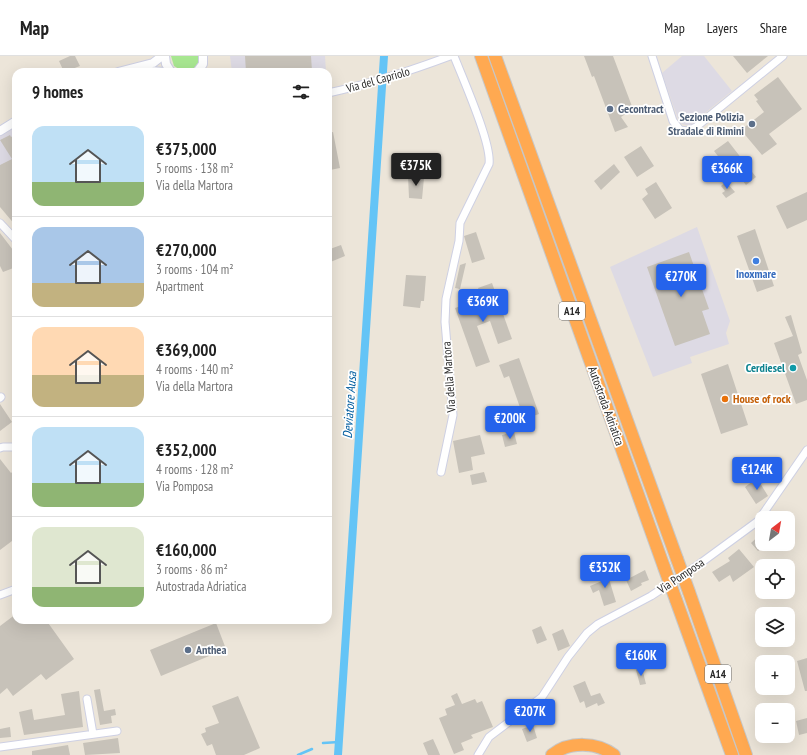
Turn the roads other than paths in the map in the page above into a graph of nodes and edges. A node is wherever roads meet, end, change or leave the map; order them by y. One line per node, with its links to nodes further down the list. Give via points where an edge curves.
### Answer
1 (162, 56): 9 (street, via 154,63)
2 (166, 56): 10 (street)
3 (450, 56): 11 (street, Via del Capriolo, via 368,84)
4 (454, 56): 19 (street, Via della Martora, via 487,143 490,158 460,223 459,241 446,300 445,322 453,415)
5 (481, 56): 31 (highway, Autostrada Adriatica / A14, bridge)
6 (495, 56): 32 (highway, Autostrada Adriatica / A14, bridge)
7 (652, 56): 8 (street, via 673,121 680,130 688,131)
8 (783, 56)
9 (136, 68)
10 (168, 68)
11 (332, 92)
12 (12, 124): 13 (street)
13 (0, 131)
14 (0, 223): 15 (street)
15 (12, 236)
16 (12, 447): 17 (street)
17 (0, 448)
18 (807, 450): 27 (street, Via Pomposa, via 758,521 652,596 604,621 587,633 542,697 489,737)
19 (442, 472)
20 (12, 590): 21 (street)
21 (0, 595)
22 (87, 699): 24 (street)
23 (118, 731): 24 (street)
24 (92, 734): 26 (street)
25 (594, 746): 28 (highway, via 569,747); 29 (highway); 30 (highway)
26 (0, 747)
27 (478, 755)
28 (552, 755)
29 (605, 755)
30 (614, 755)
31 (732, 755)
32 (746, 755)

